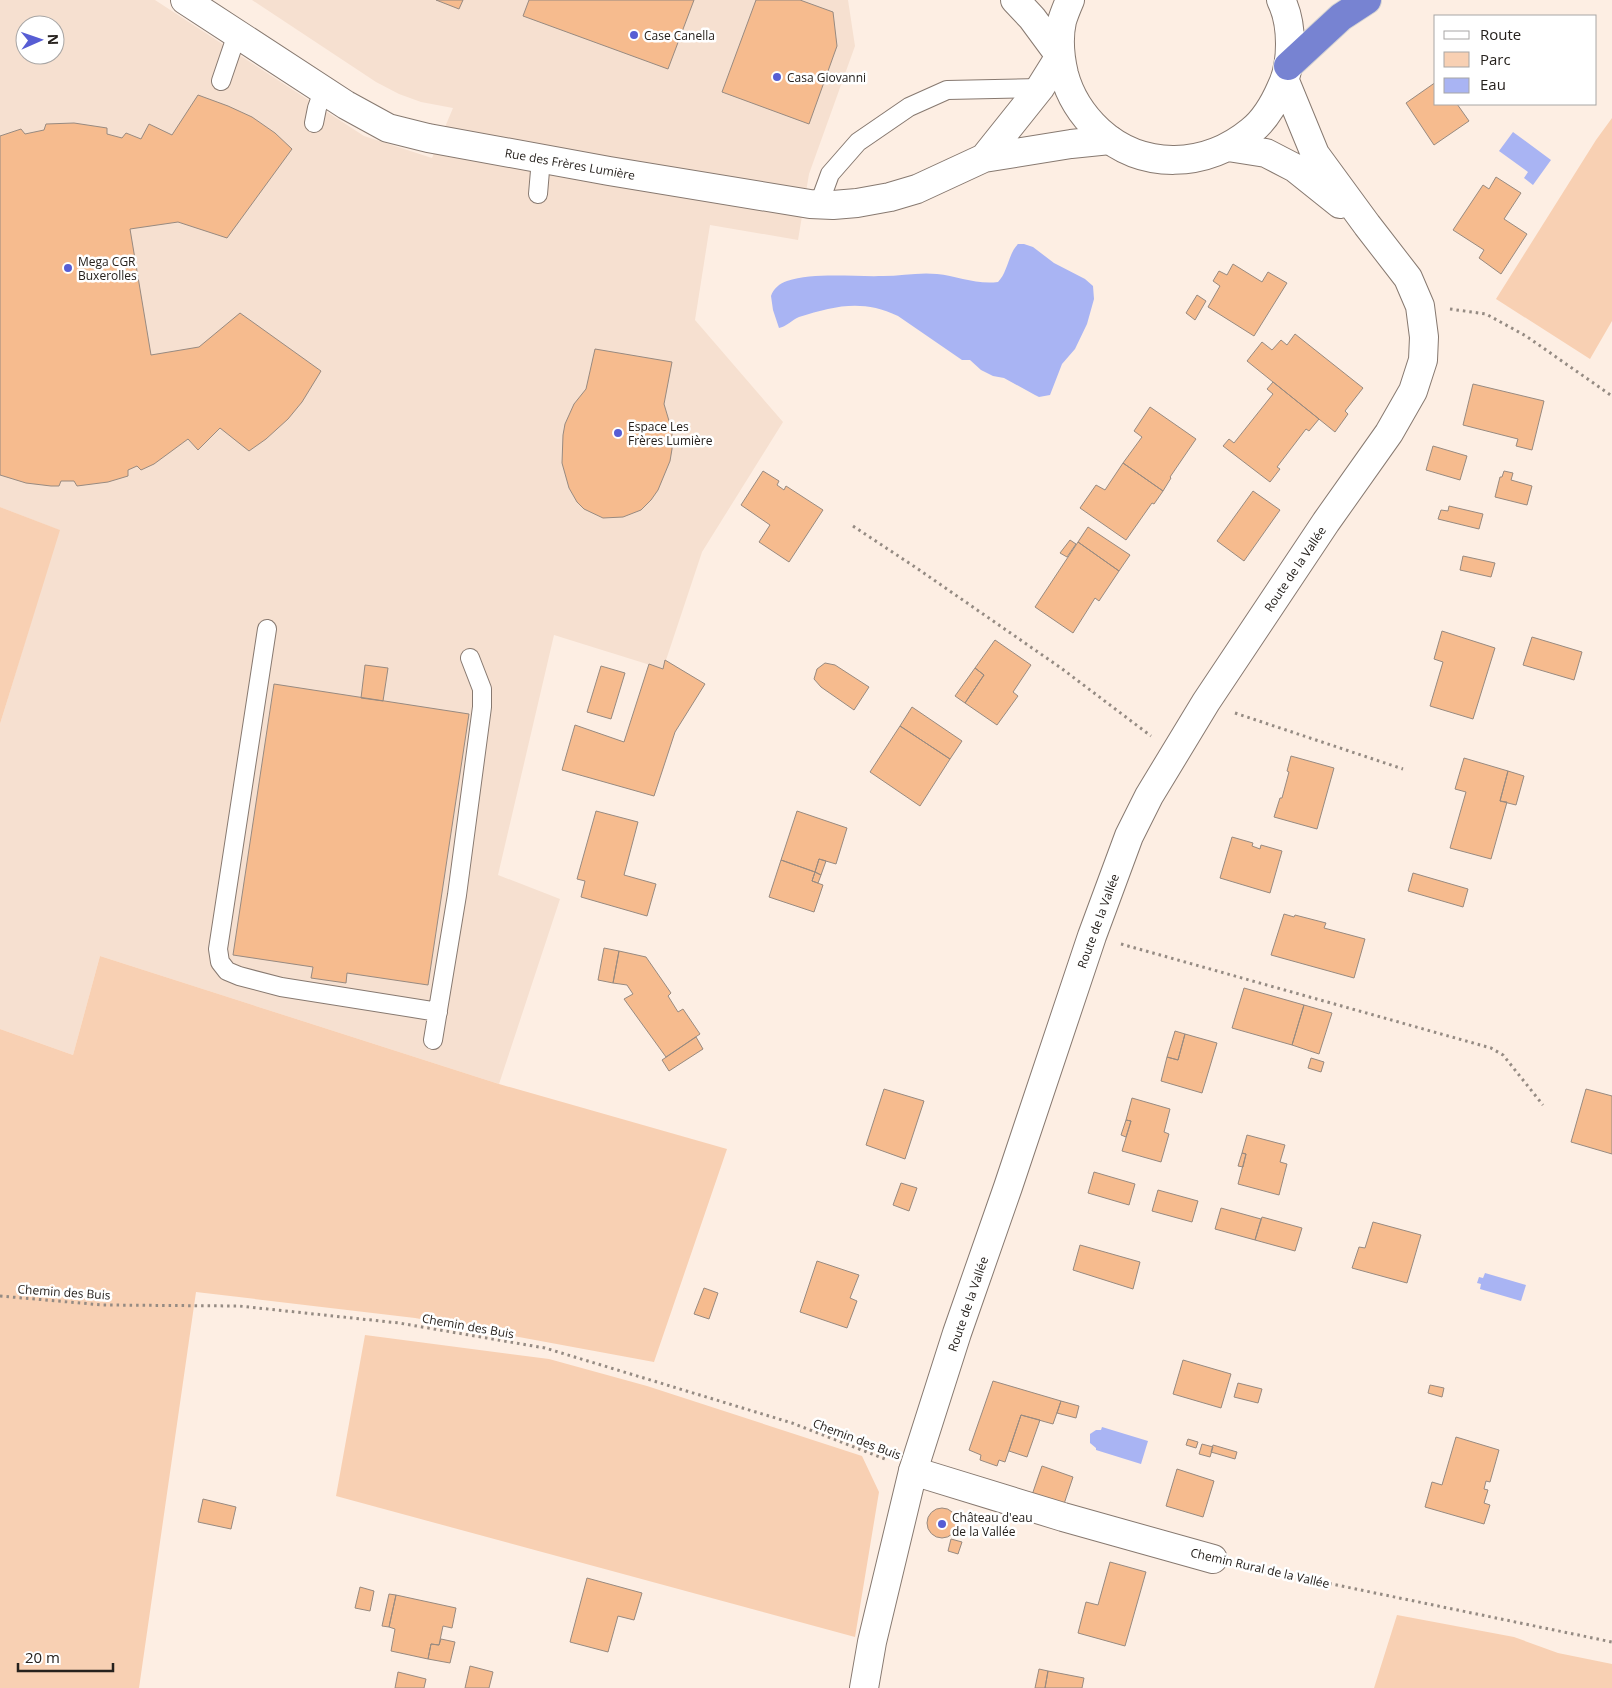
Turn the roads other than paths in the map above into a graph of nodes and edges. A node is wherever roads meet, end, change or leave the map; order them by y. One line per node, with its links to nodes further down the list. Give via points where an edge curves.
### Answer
1 (185, 0): 6 (street, Rue des Frères Lumière)
2 (1015, 0): 7 (street)
3 (1070, 0): 7 (street, via 1062,22)
4 (1281, 0): 8 (street, via 1290,35)
5 (1367, 0): 8 (highway, via 1341,17)
6 (237, 34): 9 (lane); 11 (street, Rue des Frères Lumière)
7 (1060, 56): 10 (street, Rue des Frères Lumière); 13 (street, via 1068,89 1085,118)
8 (1287, 74): 14 (street, via 1272,108 1253,130); 19 (street, Route de la Vallée, via 1315,154)
9 (221, 81)
10 (1040, 88): 16 (street, Rue des Frères Lumière); 18 (lane, via 946,90 910,107 858,142 830,174)
11 (323, 91): 12 (lane); 15 (street, Rue des Frères Lumière, via 374,122 401,132)
12 (314, 123)
13 (1110, 140): 14 (street, via 1138,154 1168,160 1200,158); 16 (street, Rue des Frères Lumière)
14 (1228, 147): 19 (street, Route de la Vallée, via 1266,152 1295,168)
15 (542, 158): 17 (lane); 18 (street, Rue des Frères Lumière, via 609,172)
16 (984, 158): 18 (street, Rue des Frères Lumière, via 917,189 890,197 857,203)
17 (538, 194)
18 (819, 204)
19 (1367, 225): 24 (street, Route de la Vallée, via 1408,278 1420,306 1423,360 1413,391 1389,433 1206,702 1149,796 1129,836 1092,936)
20 (267, 629): 22 (lane, via 218,949 220,962 227,971 280,987)
21 (470, 658): 22 (lane, via 482,689 482,707)
22 (438, 1012): 23 (lane)
23 (434, 1040)
24 (913, 1471): 25 (street, Chemin Rural de la Vallée); 26 (street, Route de la Vallée)
25 (1213, 1559)
26 (864, 1688)

